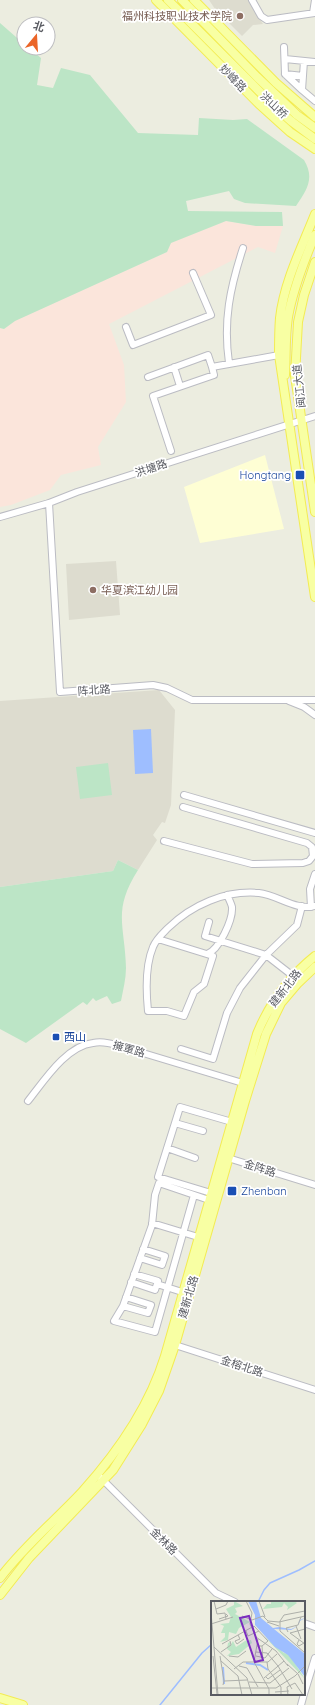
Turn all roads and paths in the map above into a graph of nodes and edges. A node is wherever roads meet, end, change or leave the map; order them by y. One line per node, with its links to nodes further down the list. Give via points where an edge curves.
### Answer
1 (156, 0): 19 (main road, 妙峰路, via 259,104 284,127)
2 (168, 0): 18 (main road, 洪山桥, via 272,104)
3 (182, 0): 17 (main road, via 257,78)
4 (194, 0): 16 (main road, via 276,83)
5 (252, 0): 7 (street, via 262,18 267,20)
6 (315, 0): 7 (street)
7 (314, 13)
8 (284, 46): 9 (street)
9 (285, 59): 10 (street); 12 (street)
10 (304, 61): 11 (street); 13 (street)
11 (315, 62)
12 (285, 74): 13 (street); 14 (street)
13 (303, 76): 14 (street)
14 (302, 90): 15 (street)
15 (315, 101)
16 (315, 117)
17 (315, 128)
18 (315, 138)
19 (315, 149)
20 (315, 214): 27 (main road, via 284,296 280,317)
21 (315, 235): 34 (main road, via 289,311)
22 (315, 244): 31 (main road, via 291,320 290,353)
23 (243, 248): 28 (street, via 227,312 226,346)
24 (315, 262): 31 (main road, 闽江大道, via 298,322)
25 (193, 273): 26 (street, via 211,315 133,345)
26 (126, 327)
27 (279, 355): 28 (street); 34 (main road)
28 (229, 363): 30 (street)
29 (174, 367): 30 (street, via 208,355); 32 (street); 33 (street)
30 (212, 367): 33 (street, via 214,375)
31 (296, 376): 36 (main road, 闽江大道)
32 (148, 377)
33 (180, 386): 38 (street, via 154,396)
34 (284, 394): 37 (main road, 闽江大道)
35 (315, 416): 36 (street, 洪塘路)
36 (302, 420): 37 (street, 洪塘路); 40 (main road, 闽江大道)
37 (289, 424): 39 (street, 洪塘路); 42 (main road, 闽江大道)
38 (171, 451)
39 (49, 503): 41 (street, 洪塘路); 43 (street, 阵北路, via 60,692 153,685 167,688 192,700)
40 (315, 512)
41 (0, 517)
42 (315, 597)
43 (284, 700): 44 (street, 阵北路); 45 (street, via 298,704)
44 (315, 700)
45 (315, 715)
46 (184, 795): 48 (street)
47 (183, 807): 50 (street, via 307,843 312,847)
48 (315, 833)
49 (164, 841): 50 (street, via 256,865 302,863)
50 (314, 856)
51 (315, 874): 54 (street, via 310,889)
52 (227, 895): 53 (street, via 260,893); 56 (street, via 189,911); 57 (street, via 232,912)
53 (302, 906): 54 (street); 59 (street, via 297,925)
54 (313, 906)
55 (209, 922): 57 (street, via 205,936)
56 (158, 938): 58 (street); 58 (street, via 149,961 146,989 148,1011 167,1011 184,1016 194,992 204,984 213,956)
57 (221, 941): 58 (street, via 214,951); 59 (street)
58 (207, 954)
59 (266, 955): 62 (street); 63 (street, via 250,974 231,1005 213,1059)
60 (315, 956): 62 (main road, 建新北路)
61 (315, 967): 64 (main road, 建新北路, via 293,988 275,1014)
62 (292, 976): 64 (main road, 建新北路, via 275,998 261,1024)
63 (181, 1049)
64 (246, 1085): 65 (street, 擁軍路, via 104,1042 84,1045 68,1054); 67 (main road, 建新北路); 71 (main road, 建新北路)
65 (28, 1101)
66 (175, 1122): 67 (street, via 180,1107); 68 (street); 69 (street)
67 (232, 1122): 74 (main road, 建新北路)
68 (203, 1131)
69 (167, 1148): 70 (street); 74 (street, via 158,1177)
70 (195, 1158)
71 (228, 1158): 72 (street, 金阵路); 87 (main road, 建新北路)
72 (315, 1186)
73 (194, 1195): 74 (street); 75 (street, via 159,1183); 76 (street)
74 (210, 1196): 77 (main road, 建新北路)
75 (152, 1223): 76 (street); 78 (street)
76 (183, 1233): 77 (street); 83 (street)
77 (198, 1237): 84 (main road, 建新北路)
78 (143, 1249): 79 (street); 79 (street, via 165,1256 162,1265)
79 (140, 1258): 80 (street)
80 (134, 1274): 81 (street); 82 (street, via 158,1281)
81 (131, 1282): 82 (street, via 156,1290); 85 (street)
82 (157, 1284): 83 (street)
83 (167, 1287): 84 (street); 86 (street, via 155,1332 114,1321)
84 (182, 1292): 87 (main road, 建新北路)
85 (126, 1297): 86 (street); 86 (street, via 151,1305 148,1313)
86 (123, 1306)
87 (172, 1344): 88 (street, 金榕北路); 89 (main road, 建新北路, via 143,1410); 90 (main road, 建新北路, via 159,1391 138,1431)
88 (315, 1390)
89 (98, 1474): 90 (street, 金林路); 91 (main road, 建新北路, via 20,1552)
90 (104, 1481): 92 (main road, 建新北路, via 29,1558); 93 (street, 金林路, via 213,1590)
91 (0, 1578)
92 (0, 1595)
93 (232, 1601)
94 (305, 1623): 95 (street)
95 (315, 1627)
96 (315, 1658): 97 (street)
97 (305, 1691)
98 (304, 1695): 101 (street)
99 (0, 1698): 100 (main road)
100 (23, 1705)
101 (300, 1705)

